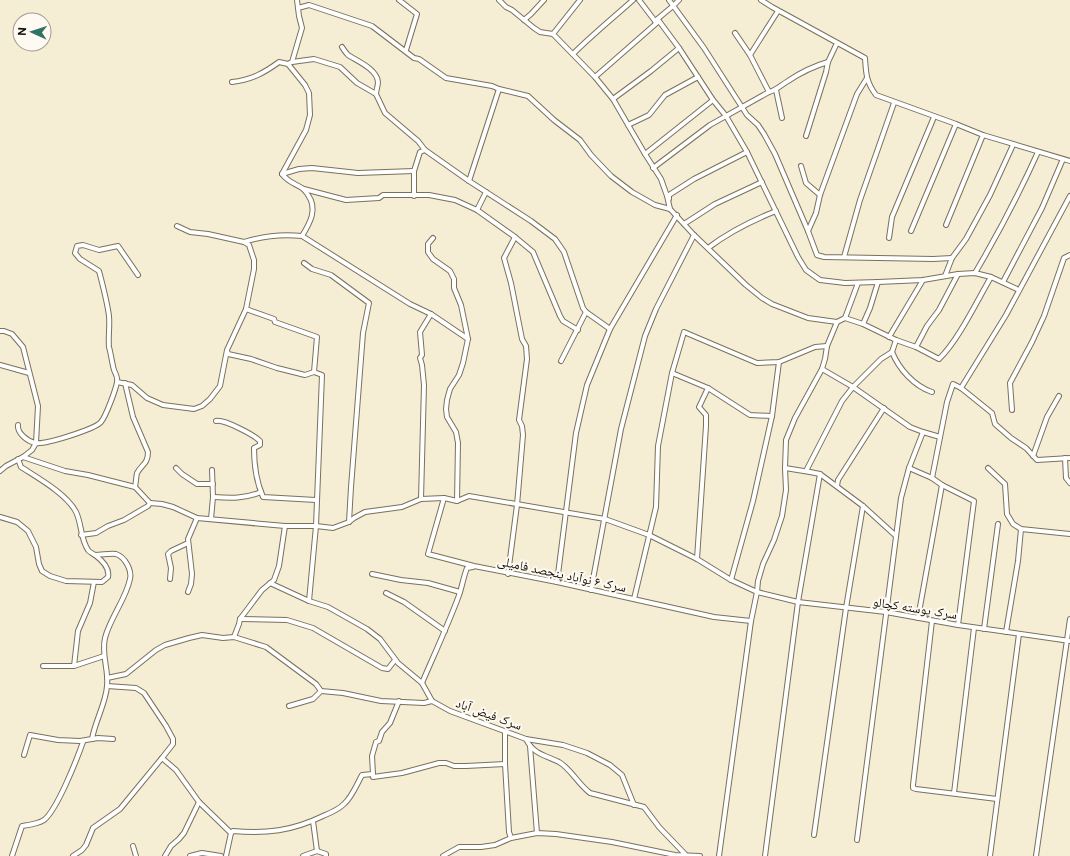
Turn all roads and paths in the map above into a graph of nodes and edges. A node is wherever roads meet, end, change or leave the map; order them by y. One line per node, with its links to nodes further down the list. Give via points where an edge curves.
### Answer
1 (297, 0): 12 (street)
2 (399, 0): 21 (street, via 416,14)
3 (499, 0): 14 (street)
4 (544, 0): 14 (street)
5 (580, 0): 17 (street)
6 (633, 0): 22 (street, via 592,34)
7 (639, 0): 15 (street)
8 (669, 0): 11 (street)
9 (679, 0): 11 (street)
10 (761, 0): 13 (street)
11 (674, 6): 15 (street); 37 (street)
12 (298, 8): 21 (street, via 309,5 372,26); 25 (street, via 302,28)
13 (778, 10): 18 (street); 23 (street)
14 (524, 20): 17 (street, via 540,32)
15 (657, 21): 20 (street); 26 (street)
16 (735, 33): 23 (street)
17 (553, 34): 22 (street)
18 (837, 43): 24 (street); 28 (street, via 865,58)
19 (342, 48): 33 (street, via 376,76)
20 (679, 48): 27 (street); 34 (street)
21 (406, 50): 30 (street, via 446,78)
22 (573, 54): 26 (street)
23 (750, 55): 32 (street)
24 (828, 62): 31 (street, via 787,81); 44 (street)
25 (290, 63): 29 (street, via 279,62 264,73); 33 (street, via 314,59 340,67 357,83); 55 (street, via 309,93 310,115 306,130)
26 (595, 77): 34 (street)
27 (698, 77): 35 (street); 42 (street, via 665,95 649,115)
28 (867, 78): 36 (street, via 876,95); 60 (street, via 857,94)
29 (232, 82)
30 (499, 89): 56 (street); 64 (street, via 528,96 580,140 611,176 654,205)
31 (776, 90): 32 (street); 40 (street)
32 (769, 92): 37 (street)
33 (376, 94): 46 (street, via 385,113)
34 (613, 99): 42 (street)
35 (713, 100): 38 (street); 49 (street)
36 (894, 103): 39 (street); 81 (street, via 860,200)
37 (742, 107): 38 (street); 71 (street, via 758,125 775,154)
38 (726, 116): 47 (street); 53 (street)
39 (934, 116): 41 (street); 77 (street, via 892,217)
40 (782, 118)
41 (956, 124): 43 (street); 72 (street)
42 (628, 125): 49 (street)
43 (982, 135): 45 (street); 69 (street)
44 (806, 136)
45 (1012, 145): 48 (street); 82 (street, via 990,195 961,247)
46 (425, 150): 54 (street, via 420,152); 56 (street)
47 (748, 152): 57 (street); 63 (street, via 694,179 669,195)
48 (1038, 152): 50 (street); 84 (street, via 1023,186)
49 (645, 154): 53 (street)
50 (1063, 159): 51 (street); 91 (street, via 1042,208)
51 (1070, 161)
52 (801, 166): 60 (street, via 806,183)
53 (653, 168): 63 (street, via 661,179)
54 (414, 171): 55 (street, via 358,173 312,168); 61 (street)
55 (282, 174): 58 (street, via 287,180)
56 (468, 181): 59 (street)
57 (762, 182): 66 (street); 68 (street, via 715,204)
58 (304, 189): 61 (street, via 346,200 379,198 383,195); 74 (street, via 313,205 313,215)
59 (486, 192): 65 (street); 95 (street, via 555,239 564,252 582,308)
60 (820, 195): 71 (street)
61 (414, 196): 65 (street, via 429,195 455,200)
62 (1070, 196): 93 (street)
63 (669, 201): 64 (street)
64 (670, 209): 67 (street)
65 (477, 210): 75 (street)
66 (776, 211): 79 (street, via 745,224); 92 (street, via 806,270 820,280)
67 (677, 215): 68 (street); 100 (street)
68 (684, 224): 73 (street)
69 (946, 225)
70 (177, 226): 78 (street, via 190,232)
71 (808, 231): 81 (street, via 818,255)
72 (911, 231)
73 (694, 235): 79 (street); 163 (street, via 645,336 621,429)
74 (302, 236): 78 (street, via 282,234); 96 (street, via 410,304)
75 (515, 237): 101 (street, via 533,252 563,321); 157 (street, via 504,258 522,339 526,346 527,360 519,420 523,435)
76 (433, 238): 104 (street, via 428,244 428,252 433,259 450,271 454,279 454,288 461,305)
77 (889, 238)
78 (244, 242): 94 (street, via 249,244 254,260)
79 (708, 248): 98 (street, via 746,286 772,304 808,318)
80 (1070, 255): 125 (street, via 1064,258 1044,316 1010,383)
81 (844, 257): 82 (street)
82 (952, 258): 87 (street)
83 (304, 263): 164 (street, via 312,269 331,275 369,303 363,333)
84 (975, 273): 85 (street); 88 (street)
85 (958, 274): 87 (street); 107 (street)
86 (138, 275): 117 (street, via 118,246 99,250 83,245 77,246 75,253 80,259 99,271 109,317 109,344)
87 (945, 276): 89 (street)
88 (991, 277): 91 (street); 107 (street, via 939,360)
89 (923, 280): 90 (street); 103 (street)
90 (878, 282): 92 (street); 99 (street)
91 (1003, 282): 93 (street)
92 (858, 283): 97 (street)
93 (1019, 290): 121 (street)
94 (246, 309): 108 (street); 114 (street, via 317,337)
95 (586, 312): 100 (street); 101 (street)
96 (431, 314): 104 (street); 153 (street, via 420,332 424,385)
97 (845, 318): 98 (street); 99 (street)
98 (837, 322): 106 (street)
99 (863, 324): 103 (street)
100 (610, 329): 159 (street, via 587,385 576,433)
101 (578, 330): 110 (street)
102 (0, 331): 115 (street, via 12,334 23,347)
103 (889, 337): 105 (street)
104 (468, 339): 155 (street, via 463,363 450,389 446,409 458,443)
105 (896, 340): 107 (street); 109 (street)
106 (827, 346): 111 (street, via 815,347); 113 (street)
107 (916, 347)
108 (227, 350): 114 (street, via 228,354 277,368 305,375); 118 (street, via 220,386 210,399 194,409 163,405)
109 (892, 352): 119 (street, via 881,359); 122 (street, via 896,362 909,376 921,388)
110 (561, 361)
111 (779, 362): 116 (street, via 757,363 684,332); 126 (street)
112 (0, 366): 115 (street)
113 (822, 369): 119 (street); 137 (street, via 786,440)
114 (314, 372): 154 (street, via 322,375)
115 (29, 373): 131 (street, via 38,406)
116 (672, 373): 120 (street); 171 (street, via 658,446 656,507)
117 (117, 382): 118 (street); 131 (street, via 101,422 52,442)
118 (125, 383): 149 (street, via 133,417 148,452 146,462 137,474)
119 (853, 387): 124 (street); 142 (street, via 842,401)
120 (708, 388): 126 (street, via 750,415); 175 (street, via 699,407 706,415 706,426)
121 (962, 388): 130 (street, via 953,384); 132 (street, via 992,413 995,424)
122 (932, 392)
123 (1059, 396): 132 (street, via 1047,417)
124 (884, 408): 129 (street, via 910,427); 148 (street, via 838,480)
125 (1012, 410)
126 (772, 416): 180 (street, via 753,501)
127 (216, 421): 150 (street, via 231,425 260,441 254,452)
128 (18, 425): 131 (street, via 20,434)
129 (923, 432): 130 (street); 138 (street)
130 (940, 436): 144 (street)
131 (36, 443): 133 (street, via 32,450)
132 (1033, 456): 134 (street, via 1037,460)
133 (20, 458): 141 (street); 149 (street); 170 (street, via 21,467 62,495 76,511)
134 (1065, 458): 135 (street); 145 (street, via 1066,478)
135 (1070, 458)
136 (176, 468): 146 (street, via 197,484)
137 (784, 468): 142 (street); 187 (street, via 786,490 782,516 763,564)
138 (909, 468): 144 (street); 172 (street, via 901,498)
139 (988, 468): 168 (street, via 1005,484 1007,514 1013,524)
140 (212, 470): 146 (street)
141 (0, 471)
142 (806, 471): 143 (street)
143 (820, 474): 148 (street); 191 (street)
144 (932, 478): 147 (street)
145 (1070, 483)
146 (213, 484): 151 (street)
147 (942, 485): 195 (street); 201 (street, via 974,501)
148 (837, 486): 158 (street)
149 (135, 487): 156 (street)
150 (260, 492): 151 (street, via 233,498); 154 (street, via 262,497)
151 (213, 497): 162 (street)
152 (444, 498): 153 (street); 155 (street); 176 (street, سرک ۶ نوآباد پنجصد فامیلی, via 428,554)
153 (421, 499): 164 (street, via 402,507 365,512)
154 (316, 500): 167 (street)
155 (458, 501): 157 (street, سرک پوسته کچالو, via 469,496)
156 (150, 503): 161 (street, via 173,507); 170 (street, via 124,520 96,533)
157 (518, 506): 159 (street, سرک پوسته کچالو); 178 (street)
158 (863, 506): 172 (street); 192 (street)
159 (565, 514): 163 (street, سرک پوسته کچالو); 182 (street)
160 (0, 517): 181 (street, via 17,522 28,531 36,547 42,571 66,581)
161 (197, 518): 162 (street); 173 (street)
162 (211, 519): 166 (street)
163 (605, 519): 171 (street, سرک پوسته کچالو); 184 (street)
164 (349, 522): 167 (street, via 333,528)
165 (998, 524): 203 (street)
166 (285, 526): 167 (street); 183 (street, via 279,566 274,580)
167 (316, 526): 190 (street)
168 (1021, 529): 169 (street); 205 (street)
169 (1070, 534)
170 (81, 535): 174 (street, via 88,551)
171 (649, 535): 175 (street, سرک پوسته کچالو); 189 (street)
172 (896, 536): 193 (street)
173 (188, 543): 179 (street, via 168,554); 185 (street, via 192,574)
174 (95, 556): 181 (street, via 109,572 108,578 102,582); 209 (street, via 120,556 125,560 131,578 105,638)
175 (697, 559): 180 (street, سرک پوسته کچالو)
176 (474, 566): 178 (street, سرک ۶ نوآباد پنجصد فامیلی); 186 (street, via 467,568)
177 (372, 574): 186 (street, via 428,583)
178 (508, 574): 182 (street, سرک ۶ نوآباد پنجصد فامیلی)
179 (170, 579)
180 (731, 580): 187 (street, سرک پوسته کچالو)
181 (94, 582): 212 (street, via 90,603 78,631)
182 (557, 582): 184 (street, سرک ۶ نوآباد پنجصد فامیلی)
183 (270, 583): 190 (street); 194 (street)
184 (591, 590): 189 (street, سرک ۶ نوآباد پنجصد فامیلی)
185 (188, 592)
186 (460, 592): 204 (street)
187 (757, 592): 191 (street, سرک پوسته کچالو); 197 (street)
188 (386, 593): 204 (street, via 404,602)
189 (634, 599): 197 (street, سرک ۶ نوآباد پنجصد فامیلی, via 714,617)
190 (309, 601): 210 (street, via 328,607 367,629 380,639)
191 (798, 602): 192 (street, سرک پوسته کچالو); 255 (street)
192 (846, 608): 193 (street, سرک پوسته کچالو); 237 (street)
193 (886, 612): 195 (street, سرک پوسته کچالو); 239 (street)
194 (240, 618): 200 (street); 210 (street, via 287,620 313,628 382,668 388,669)
195 (918, 618): 198 (street, سرک پوسته کچالو)
196 (1070, 620): 208 (street)
197 (751, 621): 254 (street)
198 (932, 621): 201 (street, سرک پوسته کچالو); 230 (street, via 912,785 916,790)
199 (234, 624): 200 (street)
200 (239, 624): 207 (street)
201 (958, 625): 202 (street, سرک پوسته کچالو)
202 (974, 628): 203 (street, سرک پوسته کچالو); 230 (street)
203 (984, 629): 205 (street, سرک پوسته کچالو)
204 (445, 631): 214 (street)
205 (1006, 632): 206 (street, سرک پوسته کچالو)
206 (1019, 634): 208 (street, سرک پوسته کچالو); 231 (street)
207 (234, 637): 213 (street, via 202,635 172,642 156,650 126,674); 216 (street, via 266,648 316,684)
208 (1068, 641): 257 (street)
209 (104, 656): 212 (street); 213 (street)
210 (395, 660): 214 (street)
211 (43, 666): 212 (street)
212 (74, 666)
213 (107, 678): 215 (street)
214 (422, 683): 218 (street)
215 (107, 686): 221 (street); 227 (street, via 136,688 151,702 173,739 173,744)
216 (321, 691): 217 (street, via 381,701); 219 (street, via 313,700)
217 (399, 701): 218 (street); 229 (street, via 390,722 376,742 372,756)
218 (432, 701): 220 (street, سرک فيض آباد, via 450,711)
219 (289, 706)
220 (505, 732): 223 (street, سرک فيض آباد); 228 (street)
221 (92, 739): 222 (street); 224 (street)
222 (113, 739)
223 (526, 739): 225 (street, سرک فيض آباد); 233 (street, via 563,744 610,765 622,775)
224 (83, 742): 226 (street, via 30,735); 244 (street, via 74,766 50,812 43,821 22,826)
225 (530, 746): 233 (street, سرک فيض آباد, via 568,769 590,793); 236 (street)
226 (24, 755)
227 (162, 758): 232 (street, via 176,770); 245 (street, via 120,810 93,828 86,846)
228 (505, 764): 229 (street, via 454,766 439,763 402,774 373,777); 238 (street)
229 (373, 774): 234 (street, via 362,775 346,803)
230 (954, 793): 231 (street)
231 (997, 799): 256 (street)
232 (199, 802): 235 (street); 247 (street, via 184,833)
233 (634, 805): 242 (street, سرک فيض آباد, via 644,807)
234 (313, 821): 235 (street, via 285,830); 241 (street)
235 (231, 833): 250 (street)
236 (537, 833): 238 (street); 242 (street, via 612,842 675,855)
237 (814, 835)
238 (511, 838): 243 (street, via 495,845 459,847)
239 (858, 840)
240 (133, 846): 246 (street)
241 (316, 851): 251 (street); 252 (street)
242 (685, 854): 253 (street)
243 (447, 855)
244 (12, 856)
245 (73, 856)
246 (136, 856)
247 (165, 856)
248 (190, 856): 249 (street)
249 (222, 856)
250 (226, 856)
251 (303, 856)
252 (326, 856)
253 (700, 856)
254 (719, 856)
255 (765, 856)
256 (990, 856)
257 (1036, 856)

